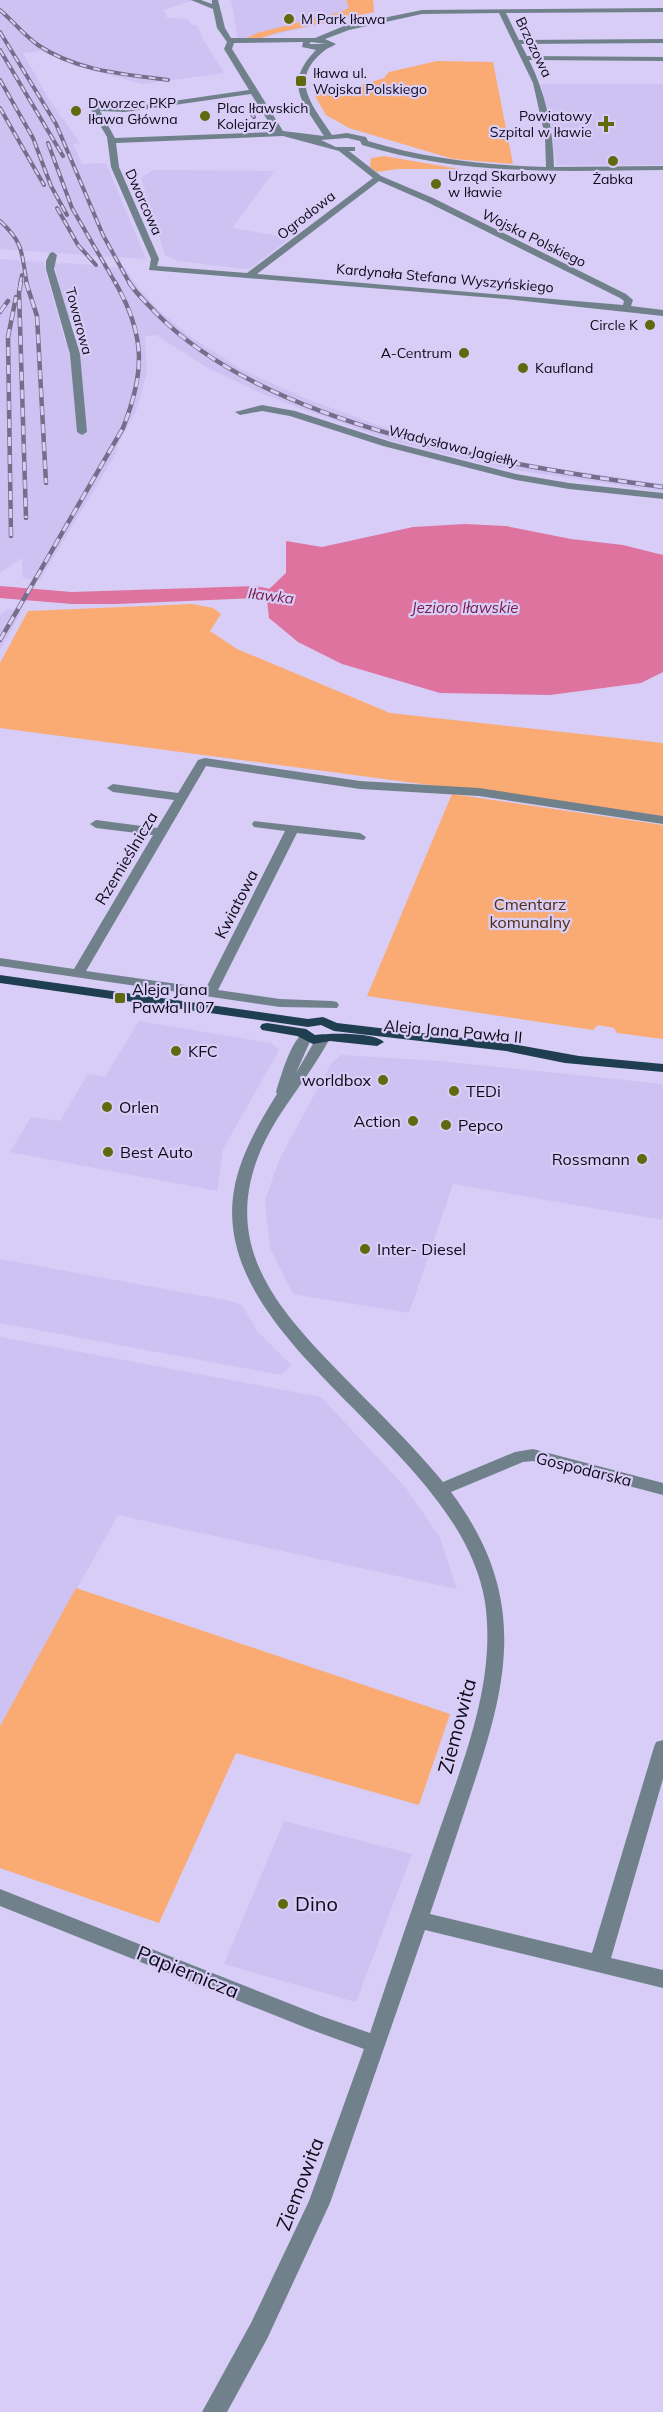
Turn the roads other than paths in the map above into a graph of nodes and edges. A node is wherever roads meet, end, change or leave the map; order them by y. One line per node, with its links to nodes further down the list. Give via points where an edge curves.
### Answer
1 (194, 0): 5 (street)
2 (215, 0): 5 (street)
3 (421, 0): 9 (street)
4 (521, 0): 7 (street)
5 (217, 8): 12 (street, via 224,37)
6 (501, 10): 7 (street); 9 (street); 15 (street, Brzozowa)
7 (524, 10): 8 (street)
8 (663, 10)
9 (422, 12): 10 (street)
10 (364, 24): 11 (street); 14 (street)
11 (317, 40): 14 (street); 16 (street)
12 (231, 41): 16 (street); 21 (street, via 231,57)
13 (663, 41): 15 (street)
14 (330, 42): 17 (street)
15 (515, 42): 18 (street, Brzozowa)
16 (308, 45): 17 (street); 20 (street)
17 (323, 48): 20 (street)
18 (525, 58): 19 (street); 32 (street, Brzozowa, via 537,83 549,136)
19 (663, 58)
20 (309, 63): 22 (street, via 301,81 301,94)
21 (252, 92): 23 (street); 27 (street, Dworcowa, via 98,113)
22 (323, 126): 24 (street); 25 (street, via 312,133); 26 (street)
23 (282, 134): 25 (street); 27 (street)
24 (341, 135): 26 (street); 28 (street, via 359,137)
25 (292, 136): 26 (street)
26 (326, 139): 29 (street, via 329,147)
27 (111, 141): 36 (street, Dworcowa, via 114,167 155,259)
28 (359, 146): 29 (street); 30 (street); 31 (street)
29 (341, 149): 31 (street, Wojska Polskiego)
30 (399, 153): 31 (street); 32 (street, via 474,166)
31 (362, 157): 34 (street, Wojska Polskiego)
32 (550, 167): 33 (street)
33 (663, 168)
34 (378, 178): 37 (street, Ogrodowa); 38 (street, Wojska Polskiego, via 623,296 629,300)
35 (53, 255): 41 (street, Towarowa, via 50,269 75,354)
36 (153, 266): 37 (street, Kardynała Stefana Wyszyńskiego)
37 (251, 274): 38 (street, Kardynała Stefana Wyszyńskiego)
38 (626, 308): 39 (street, Kardynała Stefana Wyszyńskiego)
39 (663, 314)
40 (240, 412): 42 (street, Władysława Jagiełły, via 261,408 292,413 387,444 516,477)
41 (82, 432)
42 (663, 496)
43 (113, 788): 44 (street)
44 (182, 797): 45 (street, Rzemieślnicza, via 205,762 360,785 479,792); 49 (street, Rzemieślnicza)
45 (663, 820)
46 (96, 824): 49 (street)
47 (258, 824): 48 (street)
48 (292, 830): 50 (street); 54 (street, Kwiatowa)
49 (161, 832): 52 (street, Rzemieślnicza)
50 (360, 837)
51 (0, 962): 52 (street)
52 (78, 974): 54 (street)
53 (0, 979): 56 (main road, Aleja Jana Pawła II, via 120,998 175,1012)
54 (210, 993): 55 (street, via 280,1003)
55 (332, 1005): 56 (street); 57 (street, via 334,1016)
56 (307, 1028): 57 (main road, Aleja Jana Pawła II); 57 (main road, Aleja Jana Pawła II); 59 (street, Ziemowita)
57 (329, 1032): 58 (main road, Aleja Jana Pawła II); 59 (street, Ziemowita, via 305,1071)
58 (663, 1068)
59 (282, 1098): 61 (street, Ziemowita, via 244,1177 240,1213 246,1258 282,1321)
60 (663, 1489): 61 (street, Gospodarska, via 533,1455 521,1456)
61 (440, 1490): 64 (street, Ziemowita, via 466,1528 482,1561 495,1618 497,1651 483,1729)
62 (663, 1747): 65 (street)
63 (0, 1897): 67 (street, Papiernicza)
64 (418, 1920): 65 (street); 67 (street, Ziemowita)
65 (598, 1963): 66 (street)
66 (663, 1979)
67 (376, 2044): 68 (street, Ziemowita, via 295,2258)
68 (214, 2412)

